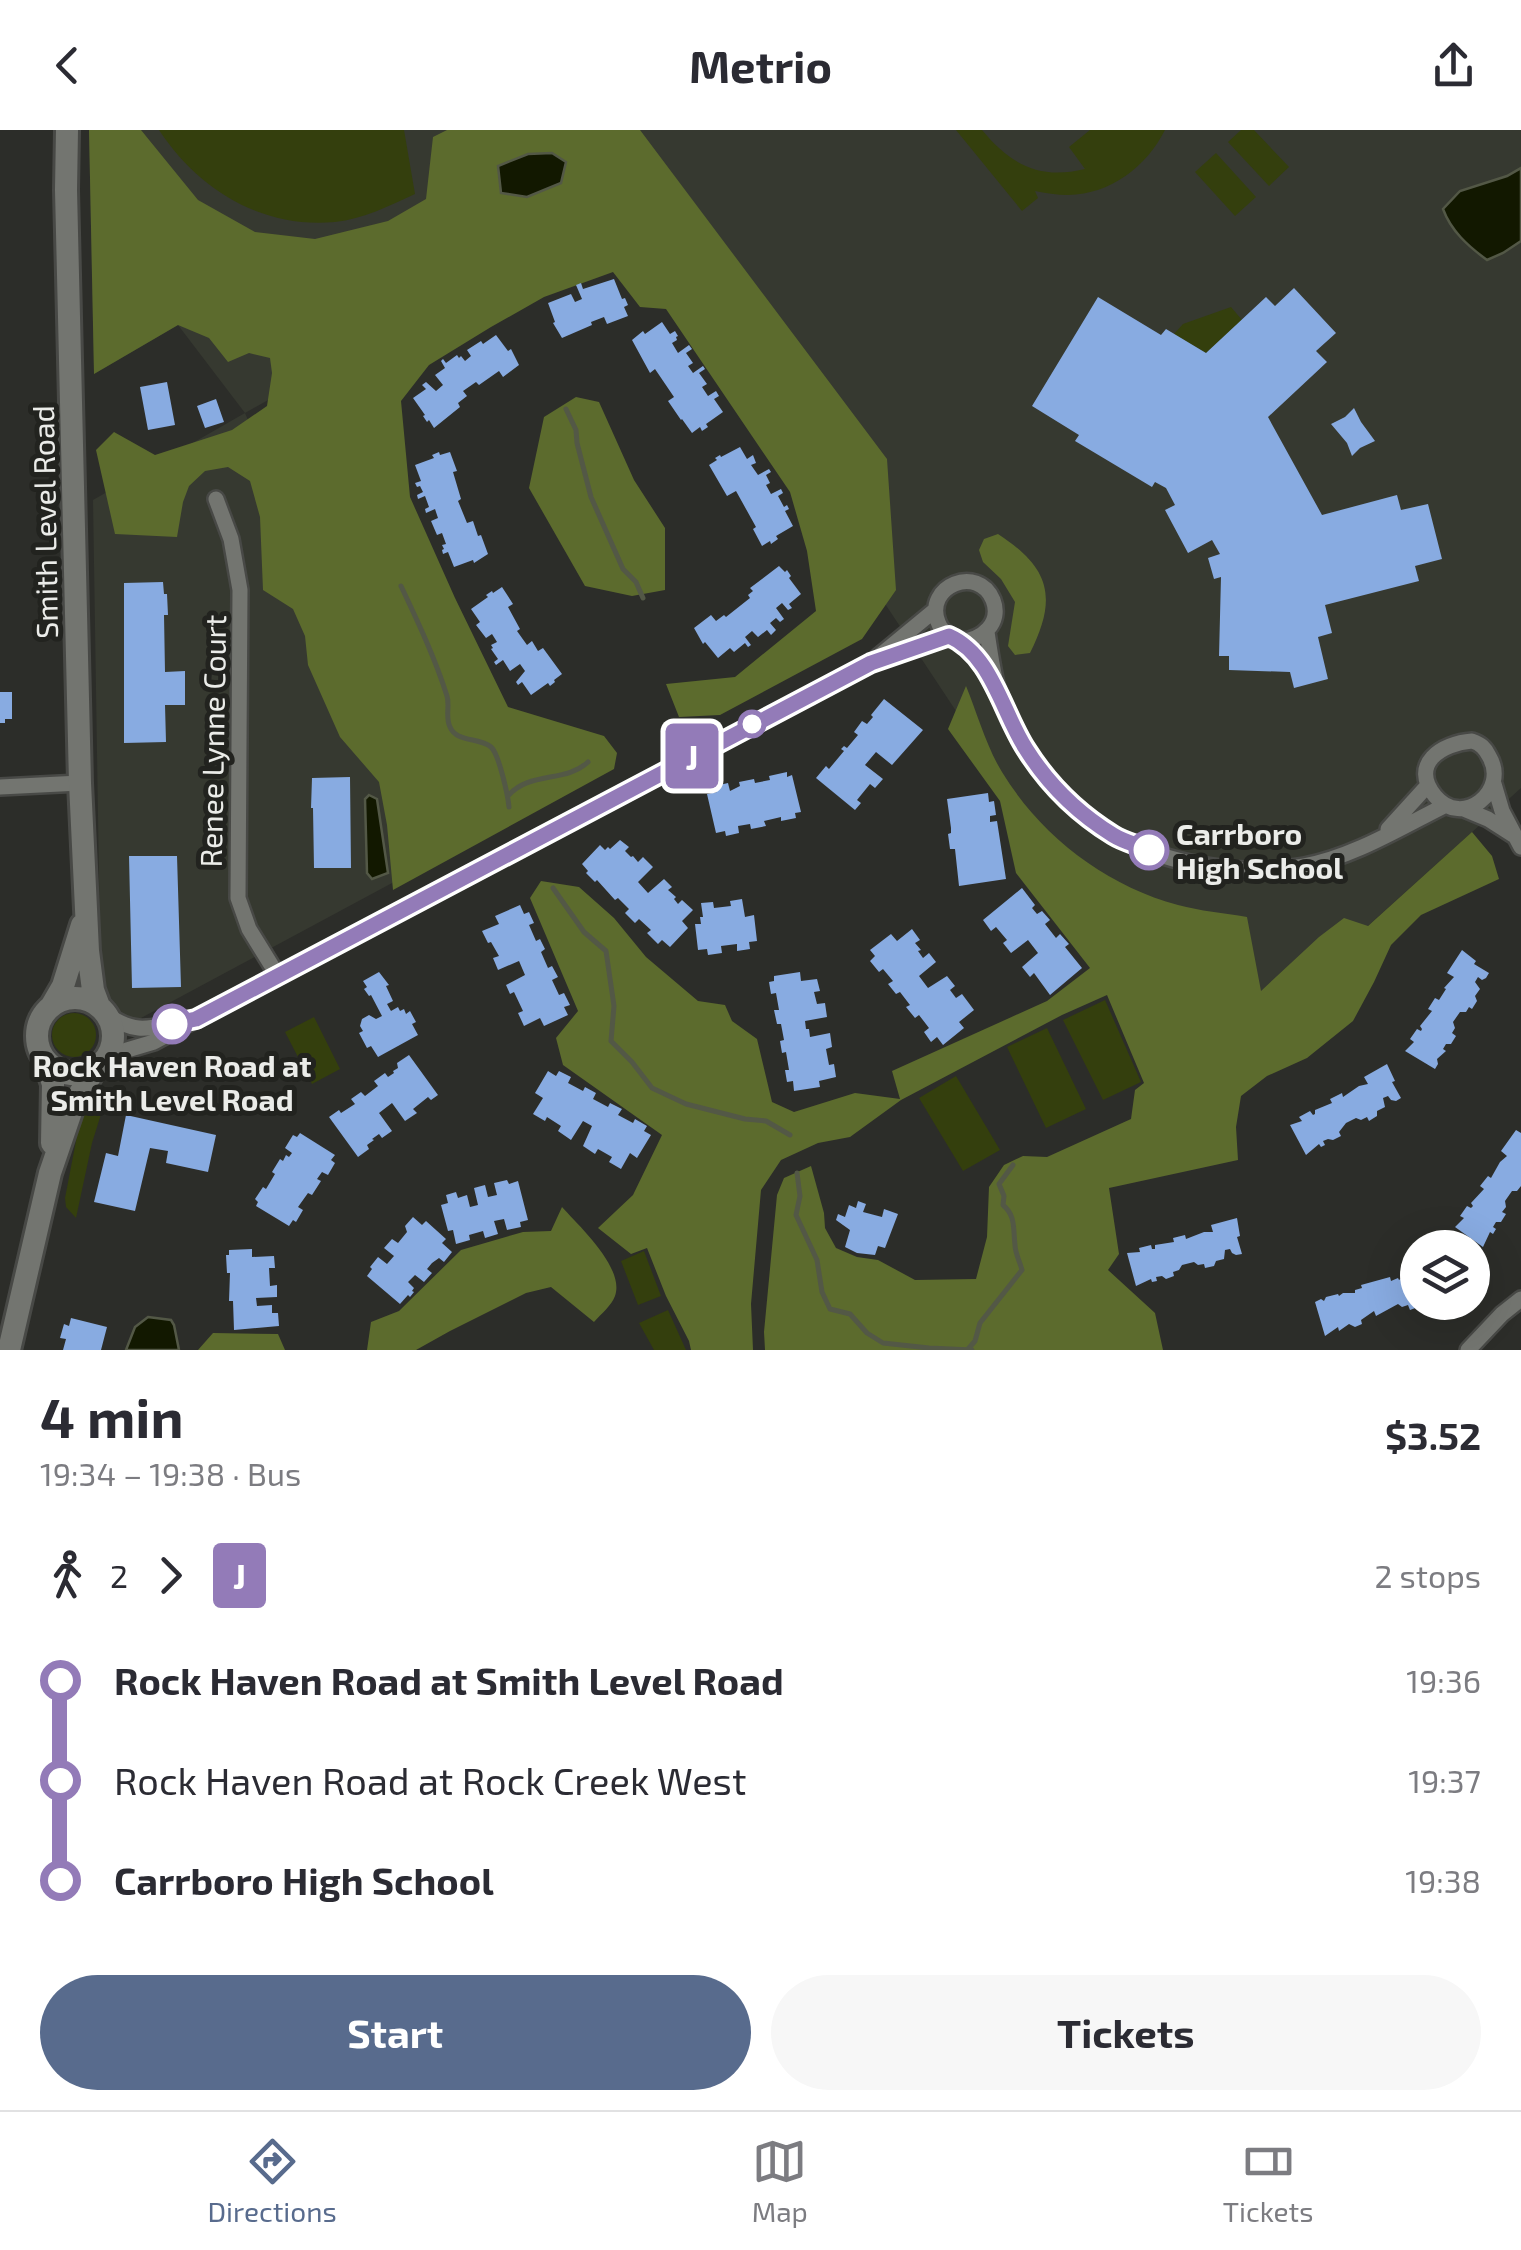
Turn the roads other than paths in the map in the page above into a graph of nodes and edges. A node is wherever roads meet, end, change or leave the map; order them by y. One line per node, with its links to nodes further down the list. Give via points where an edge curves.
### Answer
1 (67, 130): 8 (main road, Smith Level Road)
2 (216, 499): 17 (street, Renee Lynne Court, via 232,539 240,590 238,898)
3 (935, 610): 4 (street, via 950,585 977,584 995,605); 5 (street, via 942,630); 6 (street)
4 (987, 632): 5 (street); 7 (street)
5 (955, 638): 6 (street); 7 (street)
6 (871, 663): 17 (street)
7 (998, 692): 14 (street, via 1026,750 1064,798 1116,837 1184,863 1266,871 1307,866)
8 (80, 783): 11 (street); 16 (main road, Smith Level Road)
9 (1428, 784): 10 (street, via 1435,752 1472,741 1492,761); 12 (street); 14 (street)
10 (1494, 784): 13 (street, via 1482,801); 15 (street)
11 (0, 787)
12 (1444, 806): 13 (street); 14 (street)
13 (1464, 809): 15 (street)
14 (1378, 840)
15 (1519, 842)
16 (87, 912): 18 (main road, Smith Level Road); 19 (main road, Smith Level Road, via 90,971)
17 (278, 976): 20 (street)
18 (52, 1005): 19 (main road, via 76,998); 21 (main road, via 36,1039)
19 (103, 1010): 20 (street, via 138,1029); 22 (main road, via 114,1038)
20 (196, 1019): 22 (street)
21 (46, 1062): 22 (main road, via 68,1074); 23 (main road, via 54,1107)
22 (99, 1066): 23 (main road, via 74,1103)
23 (50, 1174): 25 (main road)
24 (1521, 1299): 26 (street)
25 (9, 1350)
26 (1468, 1350)

